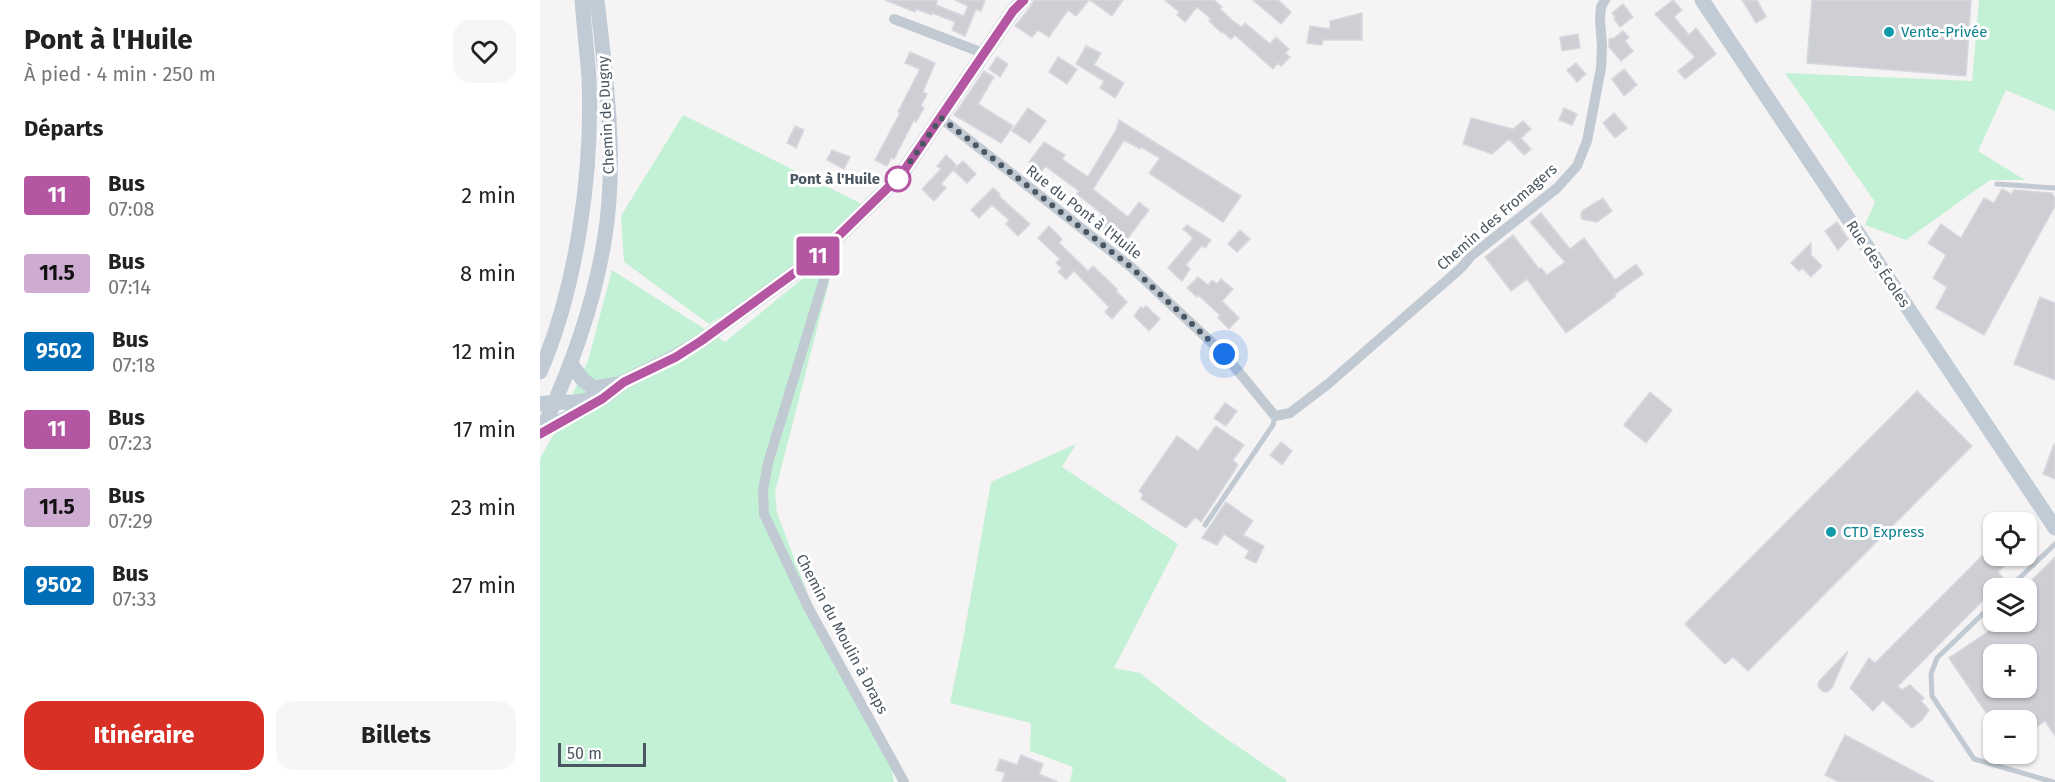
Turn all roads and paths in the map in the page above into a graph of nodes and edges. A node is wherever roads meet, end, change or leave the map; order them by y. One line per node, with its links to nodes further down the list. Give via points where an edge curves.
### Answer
1 (582, 0): 13 (street, Chemin de Dugny, via 589,78 586,176 570,273)
2 (597, 0): 12 (street, Chemin de Dugny, via 610,127 609,200 594,291)
3 (1024, 0): 7 (street)
4 (1605, 0): 16 (street, Chemin des Fromagers, via 1600,19 1601,68 1587,141 1577,166 1557,188 1471,256 1320,391 1290,413)
5 (1702, 0): 19 (street, Rue des Écoles)
6 (894, 19): 7 (street)
7 (983, 53): 8 (street)
8 (941, 118): 11 (street, via 897,180); 16 (street, Rue du Pont à l'Huile, via 1131,267 1224,354)
9 (1997, 184): 10 (lane)
10 (2055, 188)
11 (819, 255): 14 (street, via 701,341); 23 (street, Chemin du Moulin à Draps, via 825,276 768,463 764,514 808,608)
12 (571, 364): 14 (street, via 594,388); 15 (street, Chemin de Dugny)
13 (540, 372)
14 (624, 382): 15 (street, via 581,402); 17 (street)
15 (548, 403): 17 (street, Chemin de Dugny)
16 (1275, 416): 18 (lane, via 1273,425)
17 (541, 433)
18 (1205, 525)
19 (2055, 528)
20 (2055, 544): 21 (lane)
21 (2019, 578)
22 (1983, 614): 24 (lane, via 1937,658 1931,674 1932,696 1974,759)
23 (904, 782)
24 (2053, 782)

